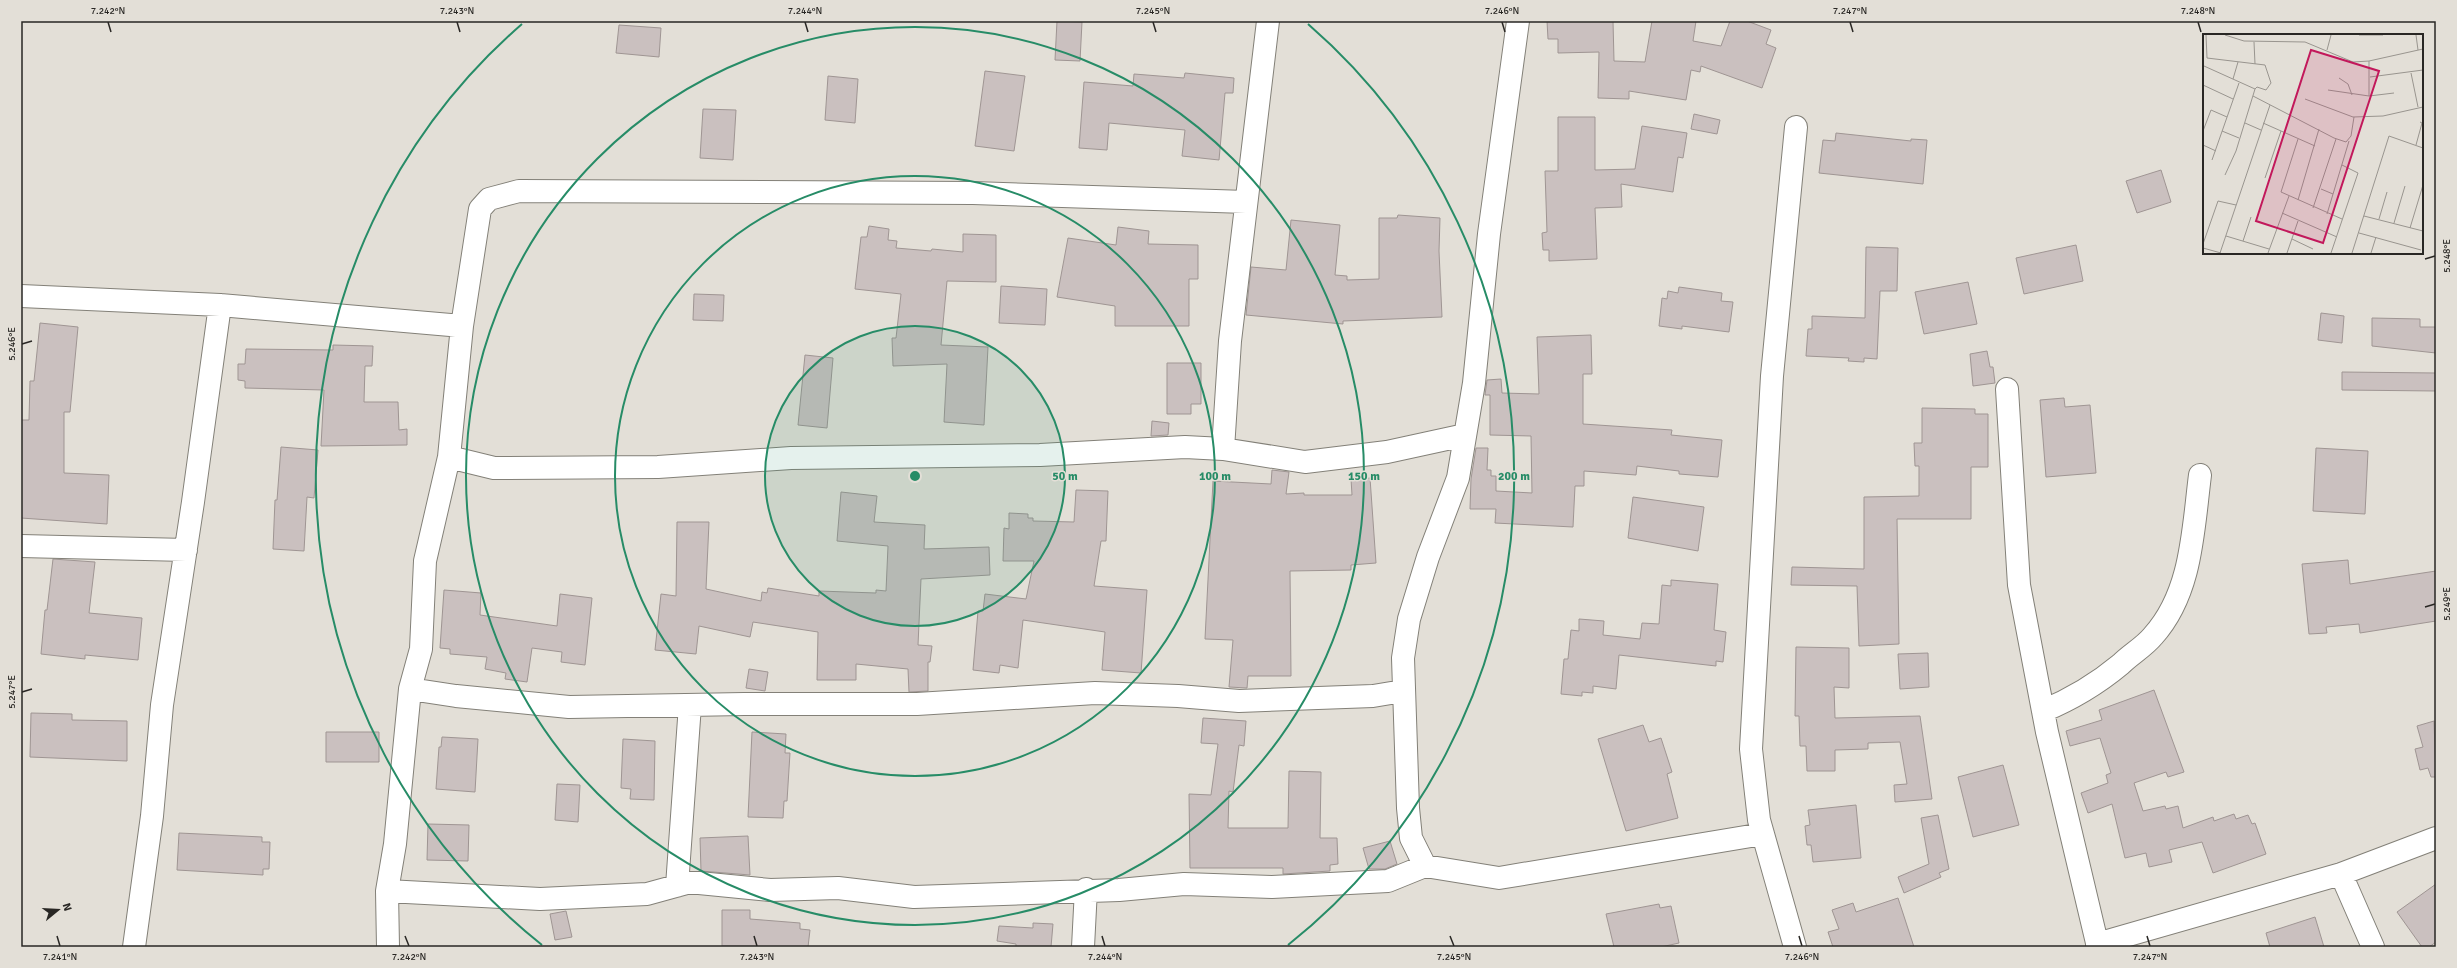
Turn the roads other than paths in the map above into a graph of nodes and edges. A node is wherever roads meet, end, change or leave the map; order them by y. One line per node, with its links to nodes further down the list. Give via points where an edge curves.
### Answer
1 (1268, 21): 4 (street)
2 (1518, 21): 9 (street)
3 (1796, 127): 19 (street, via 1772,376 1752,749 1759,820)
4 (1246, 202): 7 (street, via 973,193 519,191 488,200 480,209); 10 (street, via 1230,341)
5 (21, 296): 6 (street)
6 (220, 305): 7 (street); 14 (street)
7 (462, 326): 11 (street)
8 (2007, 389): 18 (street, via 2019,585)
9 (1465, 435): 10 (street, via 1387,452 1305,462); 16 (street, via 1458,478 1428,557 1409,619 1403,658)
10 (1223, 450): 11 (street, via 1185,447 1040,455 791,458 658,468 494,468)
11 (450, 457): 15 (street, via 425,561 421,649)
12 (2200, 475): 18 (street, via 2186,576 2163,624 2112,673 2079,695)
13 (21, 546): 14 (street)
14 (186, 550): 27 (street, via 162,705 152,816)
15 (410, 689): 17 (street, via 569,707); 25 (street, via 395,844)
16 (1403, 691): 17 (street, via 1373,696 1239,701 1095,693 918,704); 21 (street, via 1411,838)
17 (690, 705): 23 (street)
18 (2043, 711): 26 (street)
19 (1763, 834): 21 (street, via 1499,878); 30 (street)
20 (2436, 838): 22 (street)
21 (1425, 866): 24 (street, via 1388,881 1279,886 1184,884 1119,890)
22 (2341, 874): 26 (street); 31 (street)
23 (677, 886): 24 (street, via 699,882 770,890 838,888 914,897); 25 (street, via 648,894 540,899)
24 (1086, 890): 29 (street)
25 (387, 892): 28 (street)
26 (2097, 945)
27 (134, 947)
28 (388, 947)
29 (1083, 947)
30 (1795, 947)
31 (2373, 947)

